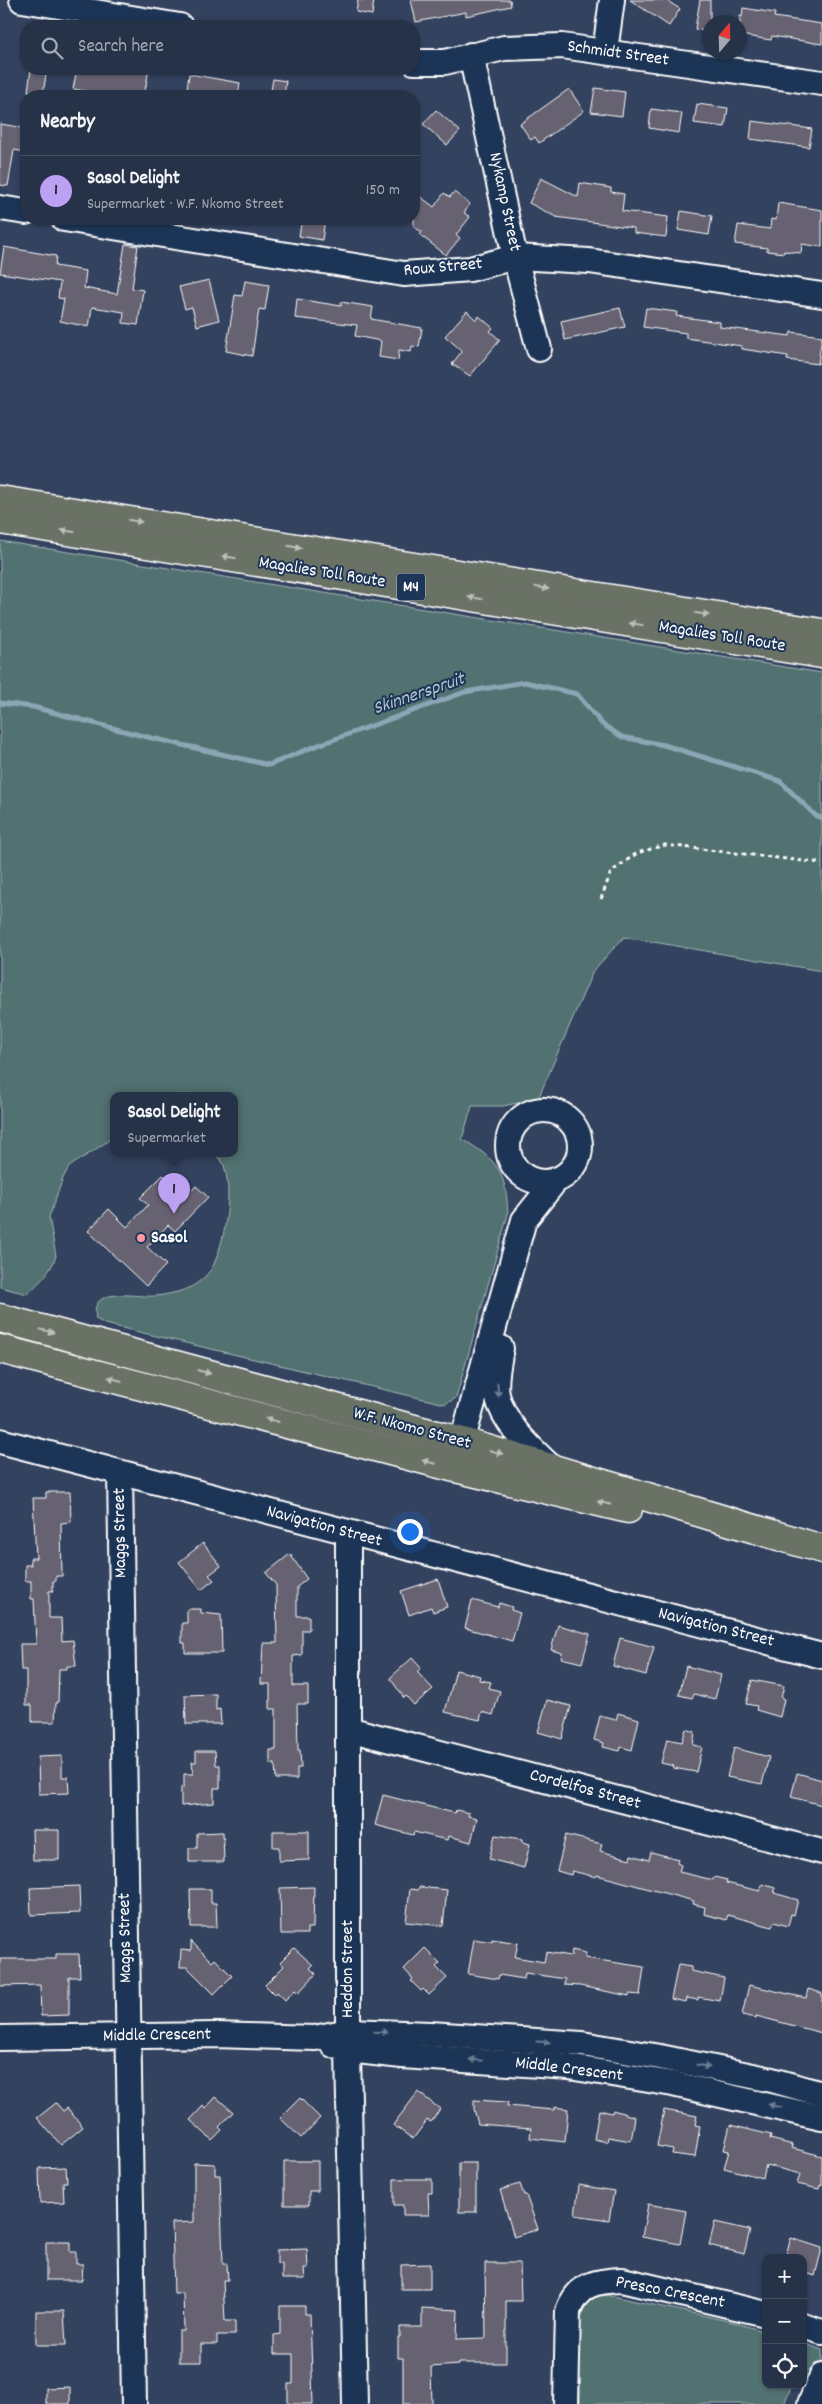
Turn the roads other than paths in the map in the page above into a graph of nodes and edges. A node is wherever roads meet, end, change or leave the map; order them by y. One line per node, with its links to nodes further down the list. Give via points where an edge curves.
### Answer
1 (22, 0): 3 (street)
2 (612, 0): 4 (street)
3 (144, 20)
4 (605, 51): 5 (street, Schmidt Street, via 534,45); 7 (street, Schmidt Street)
5 (471, 54): 6 (street, Schmidt Street, via 446,62); 11 (street, Nykamp Street)
6 (420, 62)
7 (822, 83)
8 (0, 208): 9 (street)
9 (20, 211)
10 (101, 225): 11 (street, Roux Street, via 404,274 470,269)
11 (515, 257): 12 (street, Roux Street, via 597,262); 13 (street, Nykamp Street)
12 (822, 295)
13 (539, 349)
14 (0, 500): 16 (main road, Magalies Toll Route / M4, one-way to 16)
15 (0, 520): 17 (main road, Magalies Toll Route / M4, one-way to 15)
16 (822, 633)
17 (822, 654)
18 (518, 1171): 19 (street, via 533,1181); 19 (street, via 508,1154 511,1130 529,1112 554,1111 573,1124 580,1145 574,1166); 20 (street)
19 (556, 1180): 20 (street)
20 (524, 1220): 21 (street)
21 (514, 1255): 25 (street); 27 (street, one-way to 27, via 497,1395 520,1436)
22 (0, 1318): 25 (main road, W.F. Nkomo Street, one-way to 25)
23 (0, 1349): 26 (main road, W.F. Nkomo Street, one-way to 23)
24 (0, 1441): 28 (street, Navigation Street)
25 (463, 1442): 26 (street); 27 (main road, W.F. Nkomo Street, one-way to 27)
26 (455, 1468): 31 (main road, W.F. Nkomo Street, one-way to 26)
27 (553, 1469): 30 (main road, W.F. Nkomo Street)
28 (120, 1473): 29 (street, Navigation Street); 35 (street, Maggs Street)
29 (348, 1534): 32 (street, Navigation Street); 33 (street, Heddon Street)
30 (822, 1549)
31 (822, 1554)
32 (822, 1656)
33 (348, 1729): 34 (street, Cordelfos Street); 37 (street, Heddon Street)
34 (822, 1852)
35 (127, 2036): 36 (street, Middle Crescent); 37 (street, Middle Crescent, via 216,2035); 46 (street, Maggs Street)
36 (0, 2038)
37 (348, 2041): 38 (street, Middle Crescent); 39 (street, Heddon Street); 40 (street, Middle Crescent, one-way to 40, via 422,2033 582,2044 753,2076)
38 (402, 2056): 39 (street, via 372,2067); 41 (street, Middle Crescent, one-way to 38, via 673,2084 568,2067)
39 (349, 2082): 47 (street, Heddon Street)
40 (822, 2094)
41 (822, 2118)
42 (762, 2313): 48 (street, Presco Crescent, via 622,2280 598,2282 577,2294 568,2311)
43 (807, 2327): 44 (street)
44 (822, 2332)
45 (822, 2376): 49 (street)
46 (134, 2404)
47 (355, 2404)
48 (566, 2404)
49 (810, 2404)

